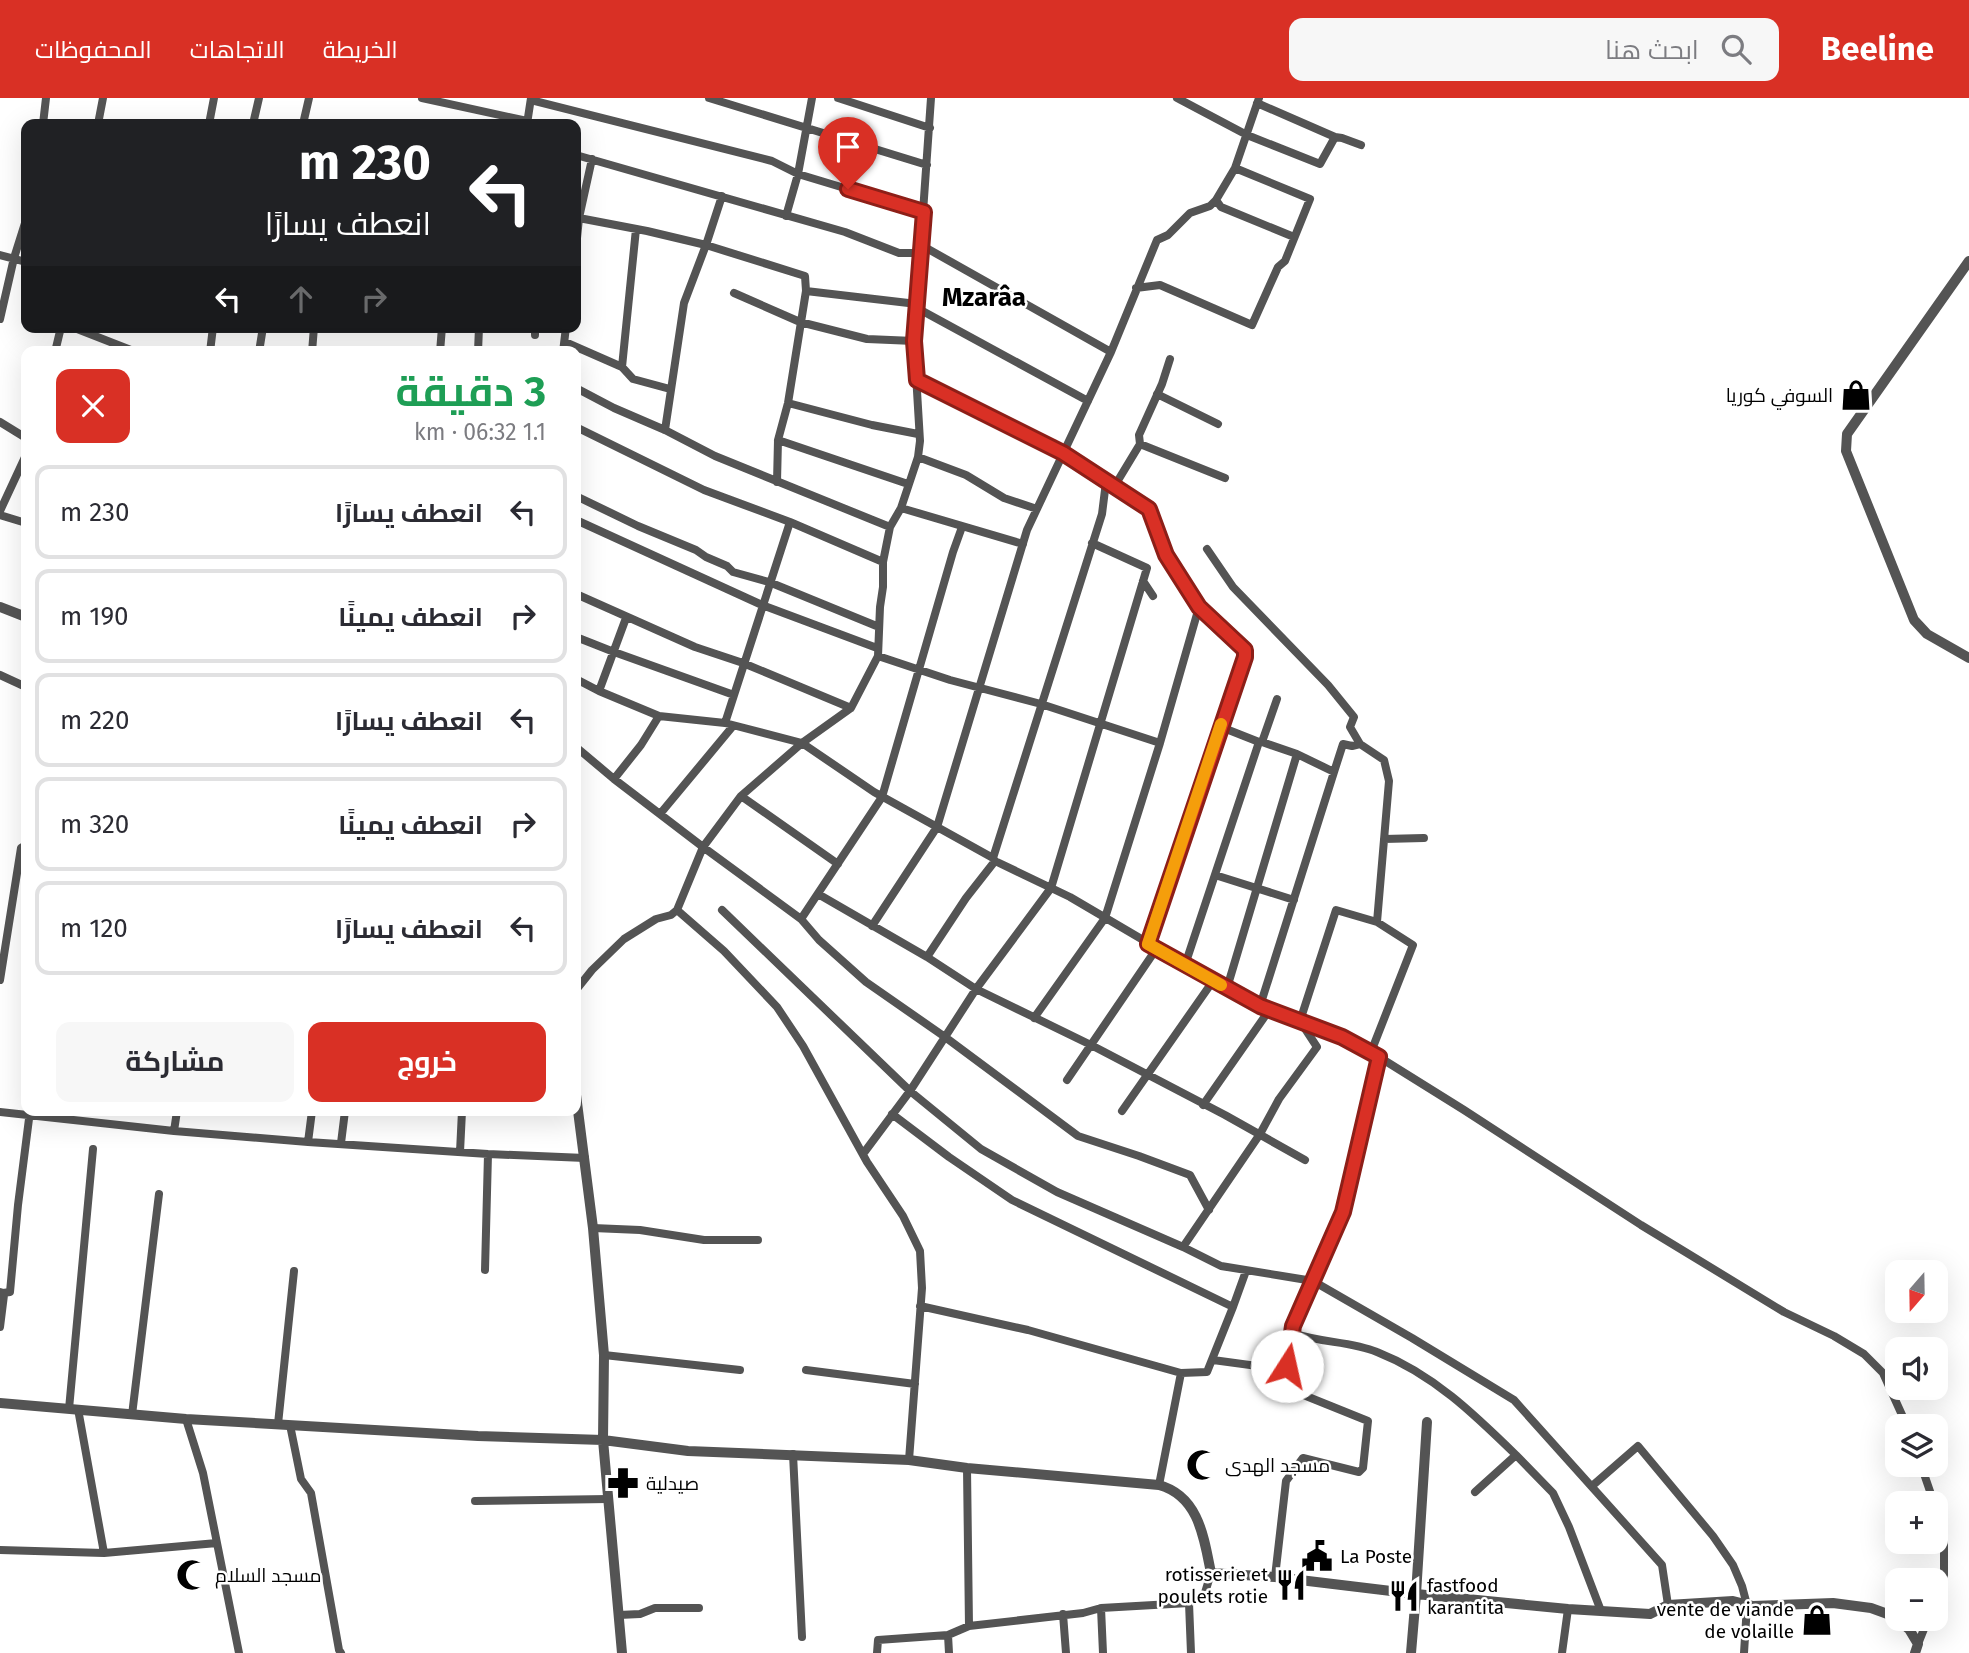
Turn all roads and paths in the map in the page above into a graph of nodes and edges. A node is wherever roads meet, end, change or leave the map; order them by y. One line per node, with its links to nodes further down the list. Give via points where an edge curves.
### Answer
1 (46, 98): 14 (street)
2 (103, 98): 15 (street)
3 (214, 98): 16 (street)
4 (259, 98): 17 (street)
5 (309, 98): 18 (street)
6 (422, 98): 19 (street)
7 (709, 98): 22 (street)
8 (812, 98): 22 (street)
9 (838, 98): 21 (street)
10 (931, 98): 21 (street)
11 (1177, 98): 23 (street)
12 (531, 99): 20 (street); 30 (street, via 772,161)
13 (1258, 101): 23 (street); 24 (street)
14 (44, 119)
15 (99, 119)
16 (210, 119)
17 (254, 119)
18 (304, 119)
19 (510, 119)
20 (528, 119)
21 (930, 128): 28 (street)
22 (805, 129): 28 (street); 30 (street)
23 (1247, 135): 24 (street, via 1320,164); 29 (street)
24 (1335, 137): 25 (street)
25 (1362, 145)
26 (581, 156): 27 (street)
27 (592, 159): 31 (street); 33 (street)
28 (927, 165): 34 (street)
29 (1235, 168): 32 (street); 39 (street, via 1310,199)
30 (798, 174): 34 (street); 35 (street)
31 (722, 196): 35 (street); 40 (street)
32 (1216, 200): 39 (street, via 1221,207); 46 (street, via 1190,213 1157,240)
33 (581, 209)
34 (924, 212): 41 (street)
35 (786, 216): 41 (street, via 898,253)
36 (581, 218): 37 (street)
37 (636, 229): 40 (street); 58 (street)
38 (21, 236): 43 (street)
39 (1294, 237): 46 (street, via 1252,325 1160,285)
40 (706, 245): 47 (street, via 806,275); 60 (street, via 684,303)
41 (921, 249): 49 (street); 55 (street)
42 (0, 255): 43 (street)
43 (14, 258): 44 (street); 50 (street)
44 (21, 260)
45 (1969, 261): 107 (street, via 1847,434 1846,451 1914,620 1927,634)
46 (1136, 288): 55 (street)
47 (811, 292): 49 (street); 51 (street)
48 (734, 293): 51 (street)
49 (917, 306): 53 (street); 63 (street)
50 (0, 319)
51 (800, 322): 53 (street, via 867,339); 64 (street)
52 (87, 333): 54 (street)
53 (914, 341): 59 (street)
54 (120, 346)
55 (1111, 352): 63 (street)
56 (581, 353): 58 (street)
57 (1170, 359): 62 (street)
58 (622, 367): 60 (street, via 633,379)
59 (917, 380): 69 (street); 73 (street)
60 (670, 389): 68 (street)
61 (581, 391): 68 (street)
62 (1157, 394): 66 (street); 72 (street, via 1139,435)
63 (1088, 401): 73 (street)
64 (788, 403): 69 (street); 71 (street)
65 (0, 422): 70 (street)
66 (1218, 424)
67 (581, 430): 87 (street, via 704,491)
68 (665, 430): 77 (street)
69 (918, 434): 74 (street)
70 (21, 435)
71 (778, 440): 77 (street); 79 (street)
72 (1140, 444): 76 (street); 80 (street)
73 (1063, 453): 78 (street); 83 (street)
74 (918, 457): 79 (street); 83 (street)
75 (21, 466): 84 (street)
76 (1225, 478)
77 (777, 482): 88 (street)
78 (1106, 482): 80 (street); 90 (street)
79 (908, 484): 82 (street)
80 (1114, 487): 100 (street, via 1149,509 1166,555)
81 (581, 498): 95 (street, via 696,550 733,572)
82 (901, 508): 88 (street); 89 (street)
83 (1037, 509): 91 (street)
84 (0, 513): 85 (street)
85 (21, 521)
86 (581, 522): 98 (street)
87 (790, 522): 93 (street); 95 (street)
88 (890, 527): 93 (street)
89 (962, 527): 91 (street); 109 (street)
90 (1092, 543): 94 (street, via 1147,568); 117 (street)
91 (1023, 544): 113 (street)
92 (1208, 549): 126 (street, via 1233,587 1354,716 1350,726)
93 (883, 562): 103 (street)
94 (1143, 581): 97 (street); 121 (street)
95 (769, 582): 98 (street); 103 (street)
96 (581, 596): 102 (street)
97 (1153, 596)
98 (762, 605): 105 (street); 108 (street)
99 (0, 607): 101 (street)
100 (1199, 607): 122 (street, via 1245,650); 125 (street)
101 (21, 615)
102 (626, 618): 106 (street); 108 (street)
103 (879, 627): 105 (street)
104 (581, 639): 106 (street)
105 (878, 652): 109 (street); 118 (street)
106 (614, 653): 114 (street); 115 (street)
107 (1969, 658)
108 (743, 663): 115 (street); 118 (street)
109 (919, 671): 113 (street); 132 (street)
110 (0, 675): 112 (street)
111 (581, 682): 114 (street)
112 (21, 685)
113 (980, 687): 117 (street); 134 (street)
114 (599, 691): 119 (street)
115 (734, 695): 120 (street)
116 (1277, 699): 123 (street)
117 (1041, 705): 121 (street); 139 (street)
118 (851, 708): 124 (street)
119 (659, 716): 120 (street); 130 (street)
120 (729, 724): 124 (street); 133 (street)
121 (1100, 725): 125 (street); 142 (street)
122 (1220, 727): 123 (street); 152 (street)
123 (1261, 742): 128 (street); 141 (street)
124 (802, 743): 131 (street); 132 (street)
125 (1160, 743): 148 (street)
126 (1360, 744): 129 (street, via 1343,744); 136 (street, via 1384,760 1387,771)
127 (581, 751): 130 (street)
128 (1297, 754): 129 (street); 143 (street)
129 (1334, 772): 145 (street)
130 (614, 779): 133 (street)
131 (741, 796): 137 (street); 140 (street)
132 (882, 797): 134 (street); 140 (street)
133 (660, 814): 137 (street)
134 (937, 827): 139 (street); 151 (street)
135 (1424, 838): 136 (street)
136 (1384, 839): 150 (street)
137 (703, 847): 146 (street); 149 (street)
138 (21, 854): 156 (street)
139 (994, 860): 142 (street); 154 (street)
140 (838, 864): 144 (street)
141 (1215, 875): 143 (street); 155 (street)
142 (1051, 888): 148 (street); 160 (street)
143 (1257, 888): 145 (street); 159 (street)
144 (818, 894): 149 (street); 151 (street)
145 (1294, 900): 161 (street)
146 (677, 910): 158 (street, via 624,939); 190 (street, via 778,1007)
147 (722, 910): 170 (street)
148 (1105, 918): 152 (street); 163 (street)
149 (801, 919): 165 (street, via 866,982)
150 (1377, 922): 164 (street, via 1336,910); 167 (street, via 1413,945)
151 (872, 926): 154 (street)
152 (1148, 944): 153 (street)
153 (1157, 948): 155 (street); 166 (street)
154 (926, 957): 160 (street)
155 (1185, 965): 157 (street)
156 (0, 981)
157 (1213, 981): 159 (street); 168 (street)
158 (581, 984)
159 (1227, 988): 161 (street)
160 (976, 989): 163 (street); 165 (street)
161 (1260, 1006): 162 (street)
162 (1270, 1009): 164 (street); 171 (street)
163 (1034, 1018): 166 (street)
164 (1300, 1021): 167 (street); 184 (street, via 1317,1047)
165 (945, 1037): 170 (street); 194 (street, via 1078,1136 1190,1175)
166 (1091, 1045): 168 (street); 169 (street)
167 (1375, 1054): 201 (street, via 1343,1212); 216 (street, via 1653,1232 1784,1312 1864,1354 1883,1373)
168 (1147, 1076): 171 (street); 172 (street)
169 (1067, 1080)
170 (910, 1091): 175 (street); 197 (street, via 981,1149 1058,1192)
171 (1203, 1105): 184 (street)
172 (1122, 1111)
173 (0, 1112): 174 (street)
174 (21, 1113)
175 (892, 1114): 190 (street); 204 (street, via 1012,1200)
176 (30, 1116): 202 (street, via 10,1292)
177 (54, 1116): 183 (street)
178 (176, 1116): 183 (street)
179 (311, 1116): 185 (street)
180 (344, 1116): 186 (street)
181 (462, 1116): 188 (street)
182 (579, 1116): 191 (street)
183 (174, 1131): 185 (street)
184 (1260, 1134): 192 (street); 194 (street)
185 (308, 1142): 186 (street)
186 (341, 1143): 188 (street)
187 (93, 1149): 215 (street)
188 (460, 1152): 189 (street)
189 (488, 1154): 191 (street); 198 (street)
190 (863, 1154): 203 (street, via 920,1251)
191 (585, 1158): 195 (street)
192 (1305, 1160)
193 (159, 1194): 217 (street)
194 (1209, 1210): 197 (street)
195 (593, 1228): 196 (street, via 704,1240); 207 (street)
196 (758, 1240)
197 (1183, 1247): 200 (street, via 1221,1266)
198 (485, 1270)
199 (295, 1271): 220 (street)
200 (1246, 1271): 201 (street); 204 (street)
201 (1313, 1281): 206 (street); 227 (street, via 1514,1401)
202 (2, 1292): 205 (street)
203 (920, 1307): 212 (street, via 1028,1329); 213 (street)
204 (1233, 1307): 208 (street)
205 (0, 1327)
206 (1293, 1333): 211 (street); 223 (street, via 1376,1351 1414,1370 1448,1392)
207 (604, 1355): 209 (street); 221 (street)
208 (1213, 1360): 211 (street); 212 (street, via 1205,1373)
209 (740, 1370)
210 (806, 1370): 213 (street)
211 (1287, 1370): 235 (street, via 1296,1392 1368,1421 1362,1470 1303,1458 1288,1476)
212 (1181, 1373): 226 (street)
213 (915, 1384): 224 (street)
214 (0, 1403): 215 (street)
215 (73, 1409): 217 (street); 233 (street)
216 (1902, 1414)
217 (132, 1415): 218 (street)
218 (186, 1419): 220 (street); 231 (street, via 204,1473)
219 (1427, 1422): 236 (street)
220 (284, 1424): 221 (street); 252 (street, via 301,1479 311,1493)
221 (603, 1440): 222 (street, via 688,1451); 229 (street)
222 (793, 1454): 224 (street); 249 (street)
223 (1516, 1455): 228 (street); 243 (street, via 1553,1493)
224 (909, 1460): 225 (street)
225 (967, 1468): 226 (street); 246 (street)
226 (1158, 1485): 234 (street, via 1173,1489 1189,1503 1203,1534)
227 (1592, 1486): 238 (street, via 1662,1565); 239 (street, via 1638,1446 1733,1565)
228 (1475, 1492)
229 (608, 1499): 230 (street); 245 (street)
230 (475, 1501)
231 (217, 1543): 233 (street); 251 (street)
232 (0, 1550): 233 (street)
233 (104, 1553)
234 (1211, 1573): 235 (street); 237 (street, via 1204,1596)
235 (1275, 1577): 236 (street)
236 (1416, 1594): 242 (street); 259 (street)
237 (1189, 1603): 241 (street); 258 (street)
238 (1668, 1605): 239 (street, via 1733,1601); 243 (street, via 1650,1614)
239 (1747, 1605): 250 (street, via 1833,1603 1871,1608 1893,1616 1909,1629); 261 (street)
240 (699, 1608): 245 (street, via 655,1608)
241 (1101, 1608): 244 (street); 257 (street)
242 (1567, 1609): 243 (street); 260 (street)
243 (1601, 1611)
244 (1063, 1614): 246 (street); 256 (street)
245 (619, 1615): 253 (street)
246 (969, 1626): 248 (street)
247 (1923, 1631): 250 (street)
248 (948, 1635): 254 (street, via 878,1640); 255 (street)
249 (802, 1637)
250 (1917, 1648)
251 (239, 1653)
252 (341, 1653)
253 (622, 1653)
254 (877, 1653)
255 (949, 1653)
256 (1066, 1653)
257 (1103, 1653)
258 (1191, 1653)
259 (1411, 1653)
260 (1562, 1653)
261 (1744, 1653)

